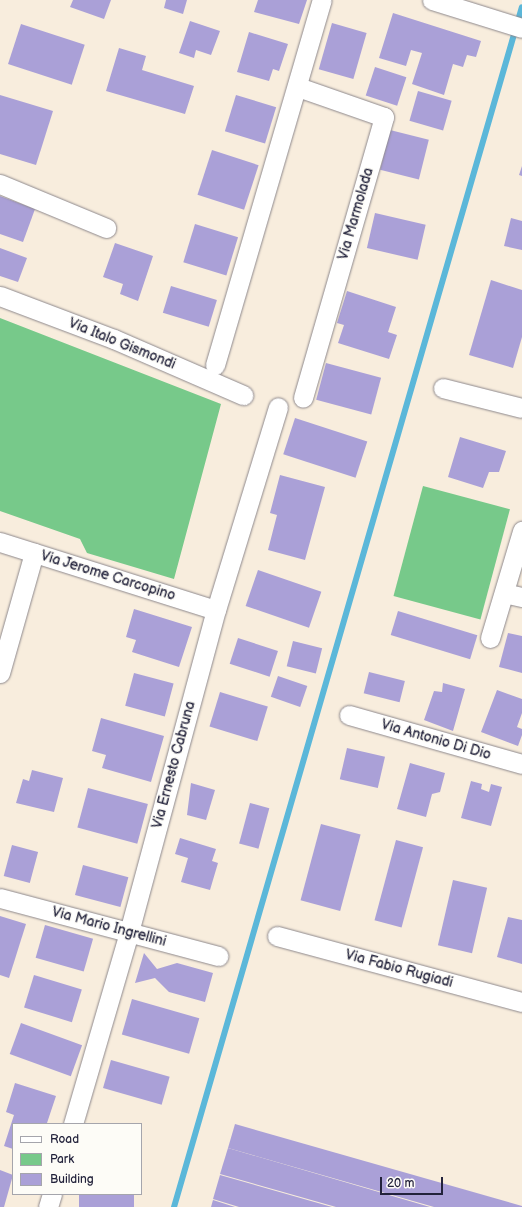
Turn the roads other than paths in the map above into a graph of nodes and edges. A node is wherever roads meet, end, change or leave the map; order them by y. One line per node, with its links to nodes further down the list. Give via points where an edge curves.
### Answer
1 (322, 0): 4 (street)
2 (432, 0): 3 (street)
3 (522, 28)
4 (298, 87): 8 (street); 11 (street, Via Marmolada, via 384,117)
5 (0, 184): 6 (street)
6 (106, 228)
7 (0, 296): 10 (street, Via Italo Gismondi, via 114,339)
8 (215, 365)
9 (443, 388): 13 (street)
10 (243, 395)
11 (303, 398)
12 (278, 407): 19 (street, Via Ernesto Cabruna)
13 (522, 408)
14 (522, 531): 17 (street)
15 (0, 542): 16 (street, Via Jerome Carcopino)
16 (34, 553): 19 (street, Via Jerome Carcopino); 21 (street)
17 (504, 593): 18 (street); 20 (street)
18 (522, 598)
19 (216, 610): 25 (street, Via Ernesto Cabruna)
20 (490, 638)
21 (0, 673)
22 (349, 715): 23 (street, Via Antonio Di Dio)
23 (522, 764)
24 (0, 898): 25 (street, Via Mario Ingrellini)
25 (129, 932): 27 (street, Via Mario Ingrellini); 29 (street, Via Ernesto Cabruna)
26 (276, 936): 28 (street, Via Fabio Rugiadi)
27 (218, 956)
28 (522, 1002)
29 (73, 1123)
30 (52, 1195): 31 (street)
31 (48, 1207)

